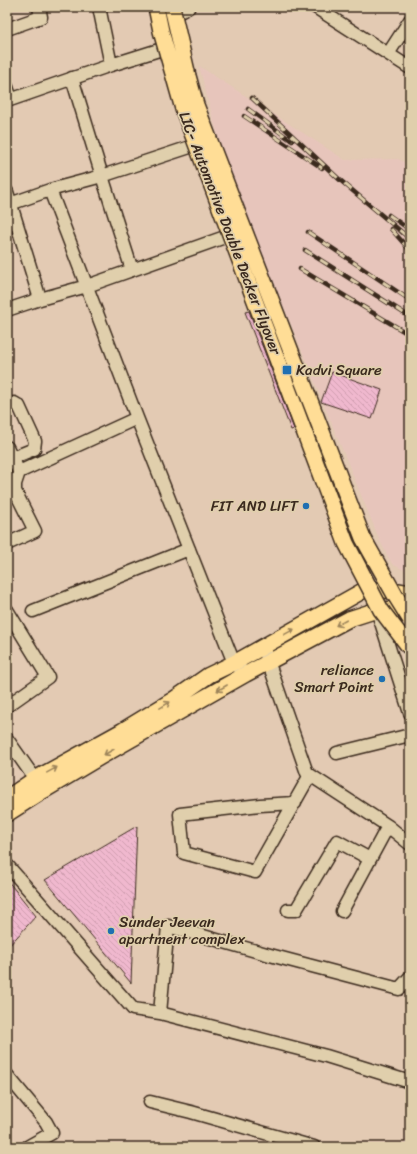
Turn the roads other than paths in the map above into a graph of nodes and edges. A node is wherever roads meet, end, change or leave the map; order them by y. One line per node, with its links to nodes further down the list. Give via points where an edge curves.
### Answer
1 (39, 7): 8 (street, via 42,17)
2 (99, 7): 11 (street)
3 (152, 7): 9 (main road)
4 (156, 7): 40 (main road, LIC- Automotive Double Decker Flyover, bridge, via 183,109 346,543 381,610)
5 (315, 7): 10 (street)
6 (179, 8): 20 (main road, via 200,104); 38 (main road, LIC- Automotive Double Decker Flyover, bridge, via 188,76 196,105 362,538)
7 (410, 20): 10 (street)
8 (7, 29)
9 (162, 49): 11 (street); 16 (main road, via 179,109)
10 (388, 54): 12 (street)
11 (111, 65): 13 (street)
12 (410, 68)
13 (72, 78): 15 (street); 17 (street)
14 (7, 86): 15 (street)
15 (9, 100)
16 (193, 146): 17 (street); 21 (main road)
17 (102, 176): 18 (street); 22 (street)
18 (50, 190): 19 (street); 23 (street)
19 (8, 200): 24 (street)
20 (250, 228): 21 (street); 34 (main road, via 367,535)
21 (227, 237): 22 (street); 33 (main road, via 341,544)
22 (132, 270): 23 (street)
23 (87, 286): 24 (street); 27 (street)
24 (40, 299): 25 (street)
25 (7, 310)
26 (7, 405): 28 (street, via 14,403 19,406 35,441 34,449)
27 (137, 418): 29 (street); 32 (street)
28 (10, 453): 29 (street)
29 (19, 472): 30 (street)
30 (11, 494): 31 (street, via 35,531)
31 (7, 544)
32 (189, 549): 36 (street); 42 (street)
33 (366, 589): 34 (main road); 37 (main road); 39 (main road, one-way to 33)
34 (404, 592): 37 (main road, via 410,610)
35 (7, 610): 45 (street, via 48,677)
36 (33, 610)
37 (377, 610): 41 (main road); 43 (main road, one-way to 43, via 349,619); 46 (street)
38 (410, 618)
39 (263, 647): 42 (main road); 43 (street)
40 (410, 648)
41 (410, 654)
42 (234, 663): 44 (street); 51 (main road, one-way to 42, via 209,675)
43 (269, 663): 44 (main road); 50 (street, via 307,773)
44 (246, 674): 51 (main road, one-way to 51)
45 (7, 706)
46 (410, 713)
47 (410, 735): 49 (street)
48 (7, 739): 51 (street)
49 (337, 753)
50 (310, 775): 53 (street); 55 (street)
51 (39, 785): 52 (main road); 54 (main road)
52 (7, 798)
53 (294, 803): 53 (street, via 255,872 184,853 180,814)
54 (7, 814)
55 (388, 826): 56 (street); 57 (street)
56 (410, 844)
57 (370, 859): 59 (street, via 337,841 296,910); 60 (street)
58 (7, 865): 62 (street, via 133,1009)
59 (288, 910)
60 (342, 911)
61 (410, 977): 62 (street, via 398,989 168,926)
62 (160, 1013): 64 (street, via 326,1056)
63 (7, 1075): 66 (street, via 46,1122 52,1133)
64 (410, 1082)
65 (150, 1102): 67 (street)
66 (27, 1147)
67 (314, 1147)

